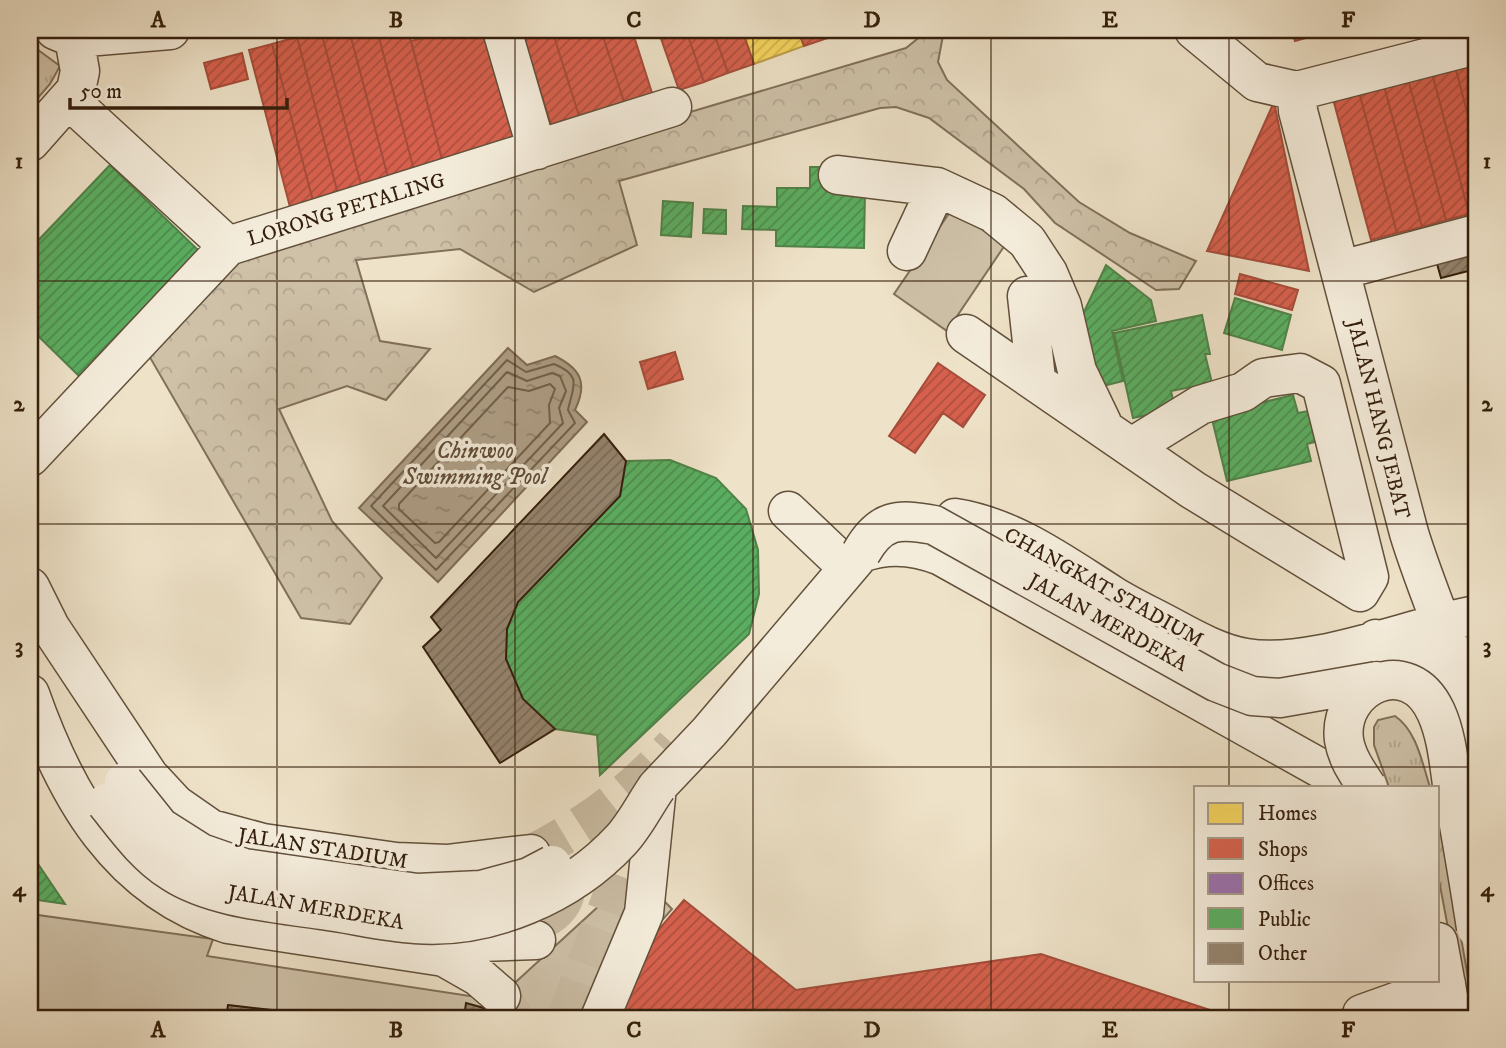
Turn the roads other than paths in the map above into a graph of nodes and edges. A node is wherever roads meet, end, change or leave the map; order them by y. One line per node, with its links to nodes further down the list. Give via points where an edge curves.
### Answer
1 (170, 30): 4 (street)
2 (502, 30): 10 (street)
3 (1194, 30): 6 (street, via 1257,82)
4 (65, 34): 7 (street, via 80,79)
5 (1476, 45): 6 (street)
6 (1297, 91): 16 (street, JALAN HANG JEBAT, via 1298,111)
7 (68, 99): 9 (street); 14 (street, LORONG PETALING)
8 (672, 107): 10 (street, LORONG PETALING)
9 (30, 142)
10 (537, 150): 14 (street, LORONG PETALING)
11 (838, 175): 12 (street)
12 (937, 187): 15 (street); 20 (street, via 993,213 1027,241 1062,306 1077,371)
13 (1476, 234): 16 (street)
14 (228, 246): 21 (street)
15 (907, 251)
16 (1341, 270): 24 (street, JALAN HANG JEBAT)
17 (1027, 296): 19 (street)
18 (966, 334): 19 (street)
19 (1036, 379): 20 (street)
20 (1118, 437): 25 (street, via 1193,490 1360,592 1370,577); 25 (street, via 1242,392 1263,378 1300,373 1321,384)
21 (30, 457)
22 (788, 511): 26 (street)
23 (955, 518): 31 (street, CHANGKAT STADIUM, via 1010,533 1183,633 1247,658 1317,654)
24 (1409, 533): 25 (street); 27 (street, JALAN HANG JEBAT)
25 (1362, 544)
26 (855, 561): 34 (street, JALAN MERDEKA, bridge, via 882,527 899,521 934,524 1216,682 1252,696 1280,698); 37 (street, JALAN MERDEKA, via 875,548 907,546 941,556); 39 (street, JALAN MERDEKA)
27 (1421, 576): 29 (street, JALAN HANG JEBAT); 31 (street)
28 (30, 587): 30 (street, JALAN STADIUM)
29 (1459, 619): 31 (street, CHANGKAT STADIUM); 33 (street, JALAN HANG JEBAT)
30 (50, 627): 40 (street, JALAN MERDEKA); 41 (street, JALAN STADIUM, via 149,776 175,804 211,829 263,843 396,862 447,864)
31 (1376, 639): 33 (street)
32 (30, 674): 40 (street, JALAN MERDEKA)
33 (1458, 674): 36 (street, JALAN HANG JEBAT)
34 (1377, 681): 38 (street, bridge, via 1360,695 1344,726 1350,760); 42 (street, JALAN MERDEKA, bridge, via 1399,679 1418,686 1436,712 1447,751)
35 (30, 694): 44 (street, via 73,796 138,877 198,915 228,924)
36 (1476, 741)
37 (1352, 786)
38 (1366, 786)
39 (657, 787): 40 (street, JALAN MERDEKA, bridge, via 623,838 593,867 546,897 500,914 450,924 416,924 235,897 173,873 138,844); 48 (street, via 644,913)
40 (115, 792)
41 (531, 854)
42 (1476, 928)
43 (536, 940): 44 (street, via 447,941)
44 (388, 948): 46 (street, via 444,957)
45 (1438, 982): 47 (street)
46 (501, 996)
47 (1357, 1017)
48 (600, 1018)

